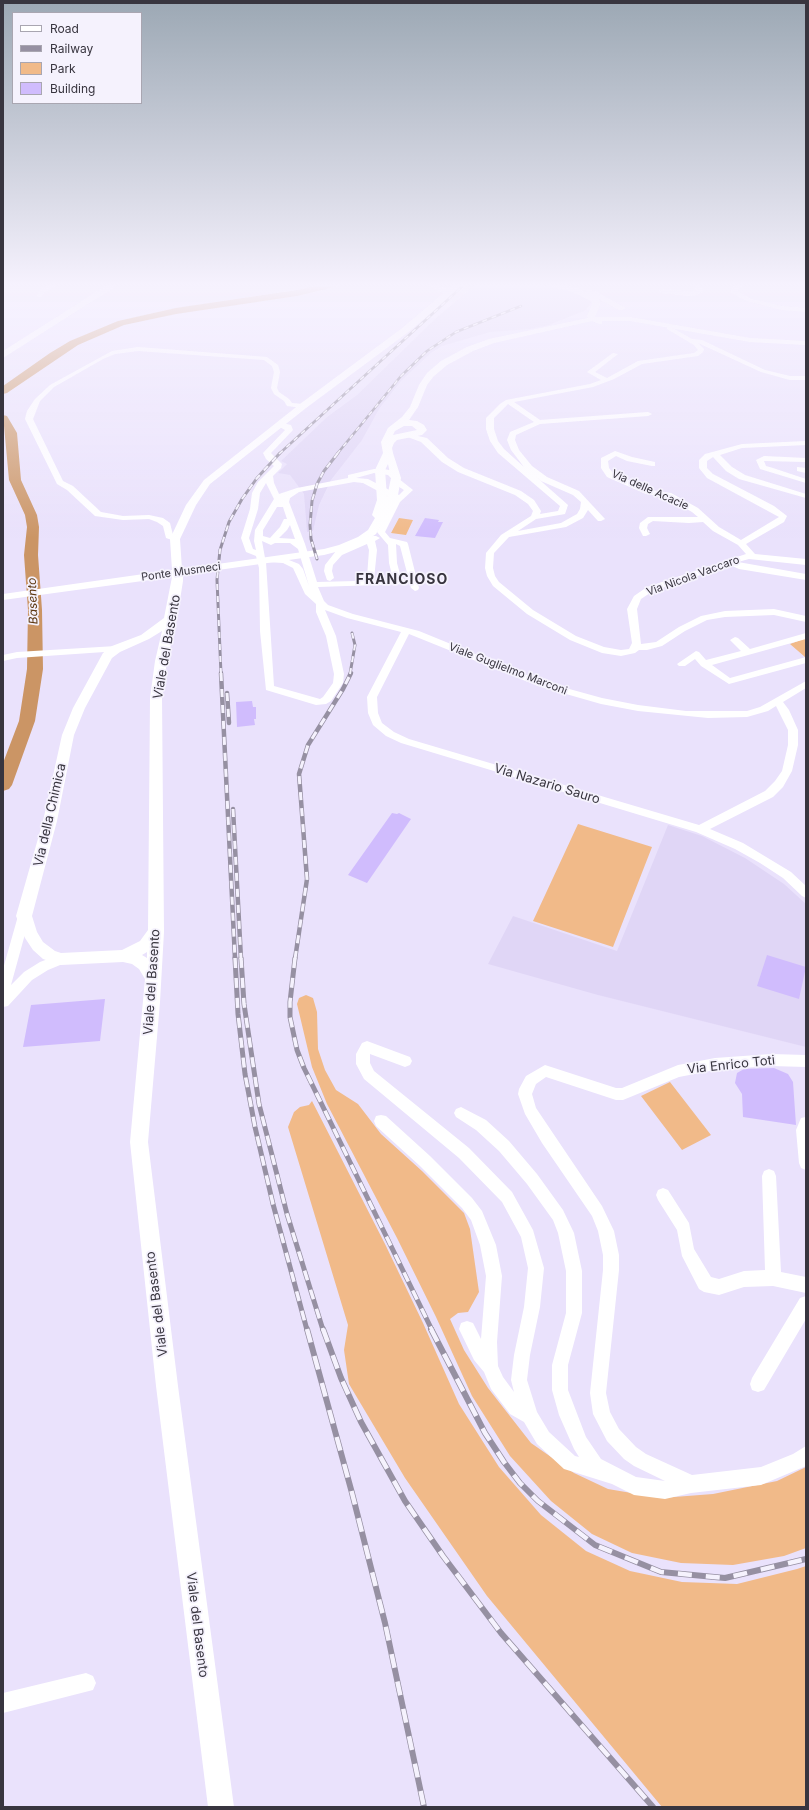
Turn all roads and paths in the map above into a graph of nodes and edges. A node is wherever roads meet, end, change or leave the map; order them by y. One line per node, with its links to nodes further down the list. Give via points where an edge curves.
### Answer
1 (83, 368): 49 (street, via 52,386 37,400 31,411 30,420 35,433 60,482 98,514 160,520 167,525 169,536)
2 (276, 368): 12 (street, via 274,388 276,393)
3 (354, 368): 10 (main road, Viale del Basento)
4 (438, 368): 14 (main road, via 423,386)
5 (595, 368): 9 (street, via 590,372)
6 (628, 368): 9 (street)
7 (759, 368): 8 (street, via 790,378)
8 (806, 378)
9 (607, 380): 11 (street, via 591,386)
10 (319, 395): 12 (street); 13 (main road, Viale del Basento)
11 (508, 401): 17 (street); 40 (street, via 490,418 494,441 510,461 564,505 562,512 552,516)
12 (289, 402): 13 (street); 16 (street)
13 (304, 406): 16 (main road, Viale del Basento)
14 (414, 407): 19 (main road, via 407,417); 20 (main road, via 414,418)
15 (648, 414): 17 (street)
16 (291, 416): 18 (main road, Viale del Basento)
17 (539, 422): 39 (street, via 513,434 511,440 515,450 529,468 544,479 576,493)
18 (281, 424): 29 (street, via 289,430 268,453 278,465); 49 (main road, Viale del Basento, via 207,482 191,505)
19 (395, 426): 20 (main road, via 410,423); 21 (main road, via 396,433); 24 (main road, via 386,439)
20 (422, 428): 21 (main road, via 419,433); 23 (street)
21 (408, 436): 23 (street, via 420,438); 24 (main road, via 394,438)
22 (806, 443): 25 (street, via 742,446)
23 (428, 444): 40 (street, via 445,460 461,470 528,499 537,511)
24 (387, 451): 28 (main road); 30 (main road)
25 (715, 454): 36 (street, via 729,469 742,477); 54 (street, via 703,460 705,471 783,516 781,520)
26 (806, 460): 31 (street, via 760,460 763,467)
27 (652, 464): 42 (street, Via delle Acacie, via 615,453 604,460 605,468 610,475 649,492 668,495 695,510)
28 (380, 470): 30 (street, via 389,472); 32 (street); 33 (main road)
29 (269, 476): 35 (street); 38 (street, via 256,493)
30 (396, 481): 33 (street, via 390,488); 37 (main road)
31 (806, 481)
32 (337, 482): 33 (street, via 358,480); 34 (street)
33 (380, 488): 37 (street); 50 (main road, via 382,503 378,514 368,529)
34 (297, 490): 46 (street, via 279,498); 55 (street, via 285,500)
35 (276, 495): 38 (street, via 264,493); 43 (street)
36 (806, 496)
37 (395, 498): 44 (street); 50 (main road, via 374,528)
38 (256, 500): 57 (street, via 245,541 249,550)
39 (584, 503): 41 (street); 48 (street, via 580,516 563,525)
40 (534, 517): 48 (street)
41 (601, 519)
42 (704, 520): 45 (street, Via delle Acacie, via 651,519 644,523); 54 (street, Via delle Acacie)
43 (286, 521): 47 (street); 55 (street)
44 (382, 534): 51 (street); 52 (street)
45 (646, 534)
46 (258, 535): 47 (street); 53 (street); 57 (street)
47 (281, 537): 53 (street); 55 (street)
48 (504, 537): 73 (street, via 493,549 488,560 491,576 502,590 530,612 592,647 621,653)
49 (176, 539): 69 (main road, Viale del Basento, via 178,581)
50 (355, 540): 57 (main road, Ponte Musmeci, via 324,552); 65 (main road, Ponte Musmeci, via 321,548)
51 (372, 540): 60 (street); 62 (street, via 339,553 329,565)
52 (389, 540): 63 (street, via 396,575 402,582); 64 (street, via 404,544)
53 (270, 543): 57 (street)
54 (740, 543): 56 (street, Via delle Acacie)
55 (301, 544): 63 (street)
56 (751, 556): 58 (street, Via Nicola Vaccaro); 59 (street, Via Nicola Vaccaro)
57 (263, 559): 66 (main road, Ponte Musmeci); 67 (street, via 284,561 296,566 309,594); 67 (street, via 269,688 319,702 327,699 335,688 339,674 331,636)
58 (731, 562): 61 (street, via 739,566); 73 (street, Via Nicola Vaccaro, via 650,589 641,595 634,602 631,612)
59 (806, 562)
60 (371, 577)
61 (806, 577)
62 (330, 578)
63 (314, 585): 67 (street)
64 (415, 588)
65 (3, 594)
66 (3, 598)
67 (320, 603): 70 (street, Viale Guglielmo Marconi, via 350,616)
68 (806, 618): 73 (street, via 774,612 725,614 698,620 659,644)
69 (171, 620): 74 (main road, via 150,635); 75 (main road, Viale del Basento)
70 (407, 630): 86 (street, Viale Guglielmo Marconi, via 548,686 619,705 679,713 726,715 755,713); 87 (street, Via Nazario Sauro, via 372,697 373,713 378,724 390,734 405,742)
71 (806, 636): 78 (street)
72 (735, 640): 78 (street)
73 (636, 646)
74 (121, 647): 75 (main road); 76 (street); 84 (main road, Via della Chimica, via 107,656)
75 (155, 650): 90 (main road, Viale del Basento)
76 (81, 651): 79 (street); 84 (street, via 98,659)
77 (3, 652): 79 (street)
78 (748, 652): 83 (street)
79 (17, 655): 80 (street)
80 (3, 658)
81 (806, 660): 83 (street, via 729,681)
82 (682, 664): 83 (street, via 698,650)
83 (704, 664)
84 (100, 666): 89 (main road, Via della Chimica, via 68,735 50,821)
85 (806, 684): 86 (street, Viale Guglielmo Marconi)
86 (778, 702): 87 (street, via 793,730 793,746 787,771 780,784 768,794)
87 (700, 829): 88 (street, Via Nazario Sauro, via 764,860 787,875)
88 (806, 893)
89 (24, 916): 92 (main road, via 30,934 38,946 49,955); 94 (street, Via della Chimica)
90 (156, 932): 91 (main road, via 145,945); 93 (main road, Viale del Basento)
91 (123, 956): 92 (main road); 93 (main road, via 136,959 145,965)
92 (61, 959): 95 (street, via 28,976)
93 (154, 977): 116 (main road, Viale del Basento, via 140,1123 140,1162)
94 (3, 992)
95 (3, 1002)
96 (405, 1061): 110 (street, via 367,1047 363,1054 363,1064 369,1075 464,1153 507,1197 528,1235 536,1268 519,1380)
97 (806, 1061): 113 (street, Via Enrico Toti, via 770,1060 715,1064 678,1071 624,1094 616,1094 545,1071 535,1076 528,1084 525,1094 527,1104 546,1138 598,1211 609,1242 609,1300 598,1382 602,1414 613,1435 630,1453)
98 (461, 1112): 112 (street, via 481,1125 504,1146 558,1215 566,1232 574,1271 574,1313 560,1365 560,1390 580,1443 595,1465)
99 (381, 1120): 108 (street, via 431,1166 477,1216 488,1244 494,1276 489,1342)
100 (806, 1123): 101 (street, via 803,1130)
101 (806, 1163)
102 (769, 1176): 104 (street)
103 (663, 1194): 104 (street, via 684,1228 687,1252 705,1283 719,1288 744,1279)
104 (773, 1278): 105 (street)
105 (806, 1285)
106 (806, 1304): 109 (street)
107 (468, 1329): 108 (street, via 480,1354)
108 (490, 1366): 110 (street, via 497,1383 516,1408)
109 (758, 1384)
110 (530, 1416): 112 (street, via 543,1438 570,1463)
111 (806, 1455): 113 (street, via 761,1476)
112 (612, 1476): 113 (street, via 634,1486 664,1490)
113 (692, 1484)
114 (86, 1683): 115 (street)
115 (3, 1703)
116 (221, 1807)

